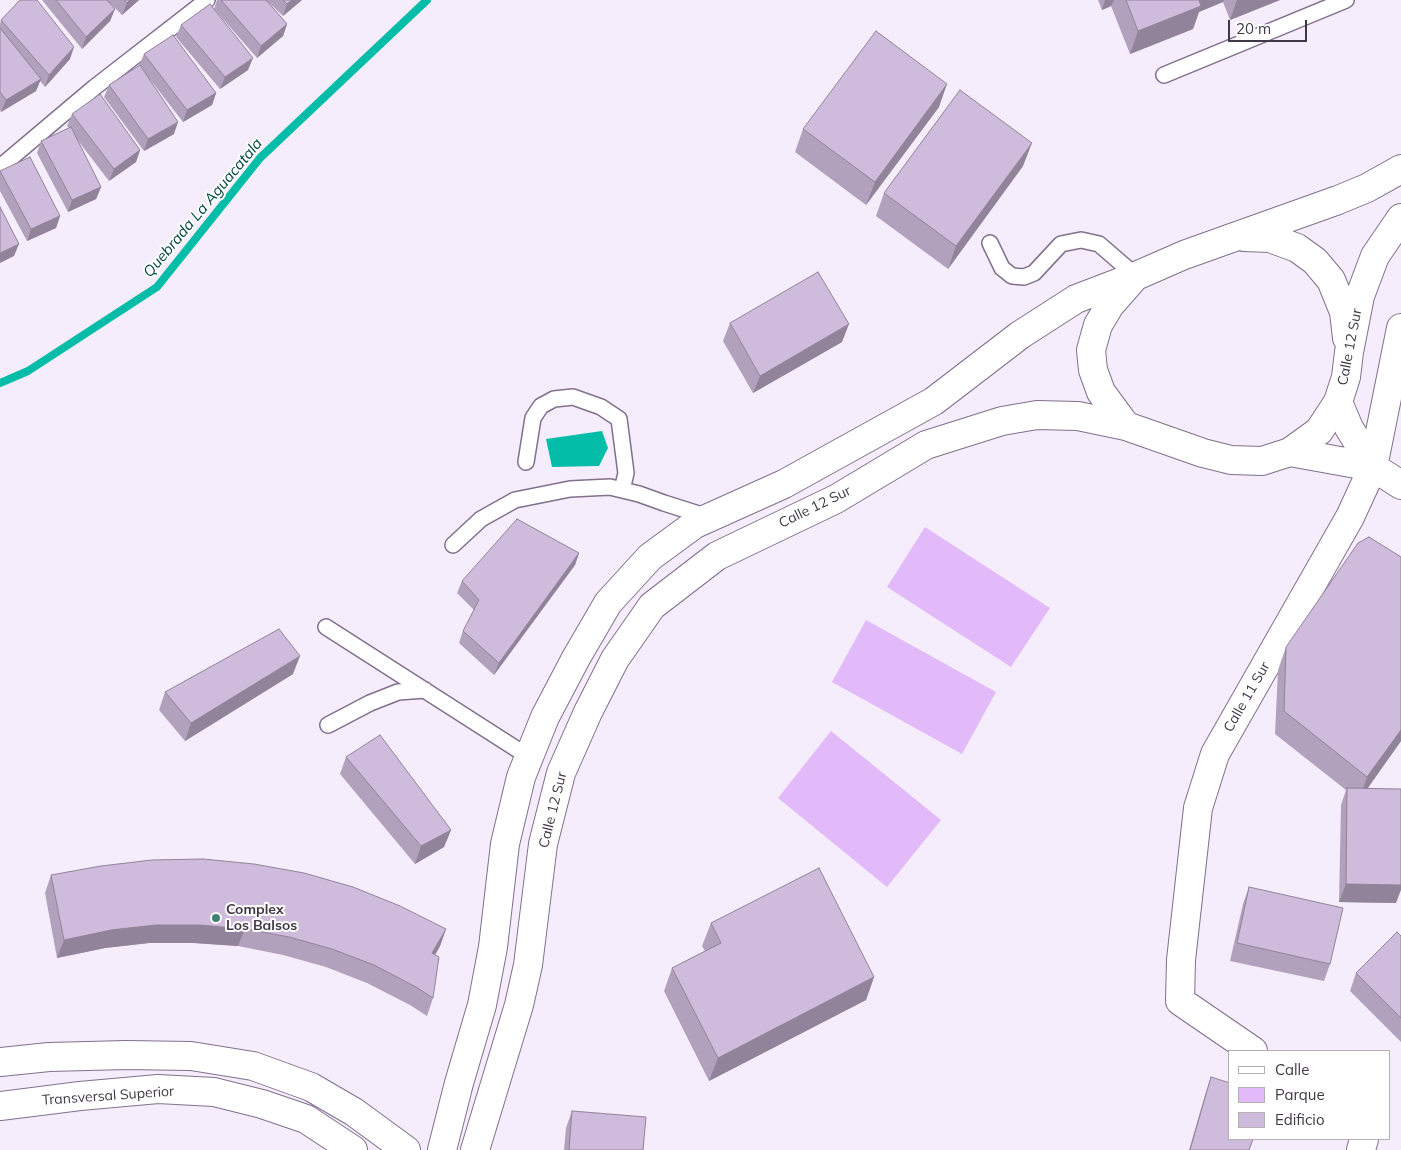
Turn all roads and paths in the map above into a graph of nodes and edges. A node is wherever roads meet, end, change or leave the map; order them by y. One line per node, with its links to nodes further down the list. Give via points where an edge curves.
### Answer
1 (207, 0): 4 (lane, via 95,87)
2 (1346, 0): 3 (lane)
3 (1164, 76)
4 (0, 167)
5 (1401, 169): 7 (main road, via 1360,191)
6 (1401, 218): 11 (main road, Calle 12 Sur, via 1372,264 1360,296)
7 (1240, 236): 9 (main road); 11 (main road, via 1270,238 1297,248 1315,261 1331,280 1344,312)
8 (990, 242): 9 (lane, via 1002,268 1012,276 1034,272 1061,244 1082,240 1099,244)
9 (1136, 276): 13 (main road, via 1110,305 1098,325 1091,350 1093,370 1102,392); 19 (main road, via 1076,299 1020,334 934,401 784,484)
10 (1401, 328): 16 (main road, Calle 11 Sur)
11 (1349, 352): 12 (main road, Calle 12 Sur)
12 (1338, 402): 14 (main road, Calle 12 Sur, via 1318,430); 16 (main road, via 1349,428)
13 (1126, 426): 14 (main road, Calle 12 Sur, via 1232,460 1262,461); 31 (main road, Calle 12 Sur, via 1078,416 1037,415 1002,421 926,445 836,499 717,556 652,606 615,659 561,773 543,844 521,997)
14 (1290, 452): 16 (main road)
15 (526, 462): 18 (lane, via 533,418 541,406 554,399 573,398 601,407 619,419 626,473)
16 (1373, 467): 17 (main road); 25 (main road, Calle 11 Sur, via 1350,517 1215,754 1198,808 1181,960 1180,1001)
17 (1401, 485)
18 (622, 490): 19 (lane); 20 (lane, via 610,487 570,489 515,500 481,519)
19 (711, 517): 24 (main road, via 695,524 650,557 608,603 545,717)
20 (453, 545)
21 (326, 627): 22 (lane)
22 (425, 690): 23 (lane, via 398,692 370,702); 24 (lane)
23 (328, 725)
24 (529, 757): 30 (main road, via 505,844 493,947 482,1005)
25 (1252, 1050)
26 (0, 1062): 29 (main road, via 126,1054 191,1056 253,1066 311,1087 354,1112)
27 (0, 1106): 28 (main road, Transversal Superior, via 158,1089 214,1092 306,1119)
28 (353, 1150)
29 (406, 1150)
30 (442, 1150)
31 (475, 1150)

